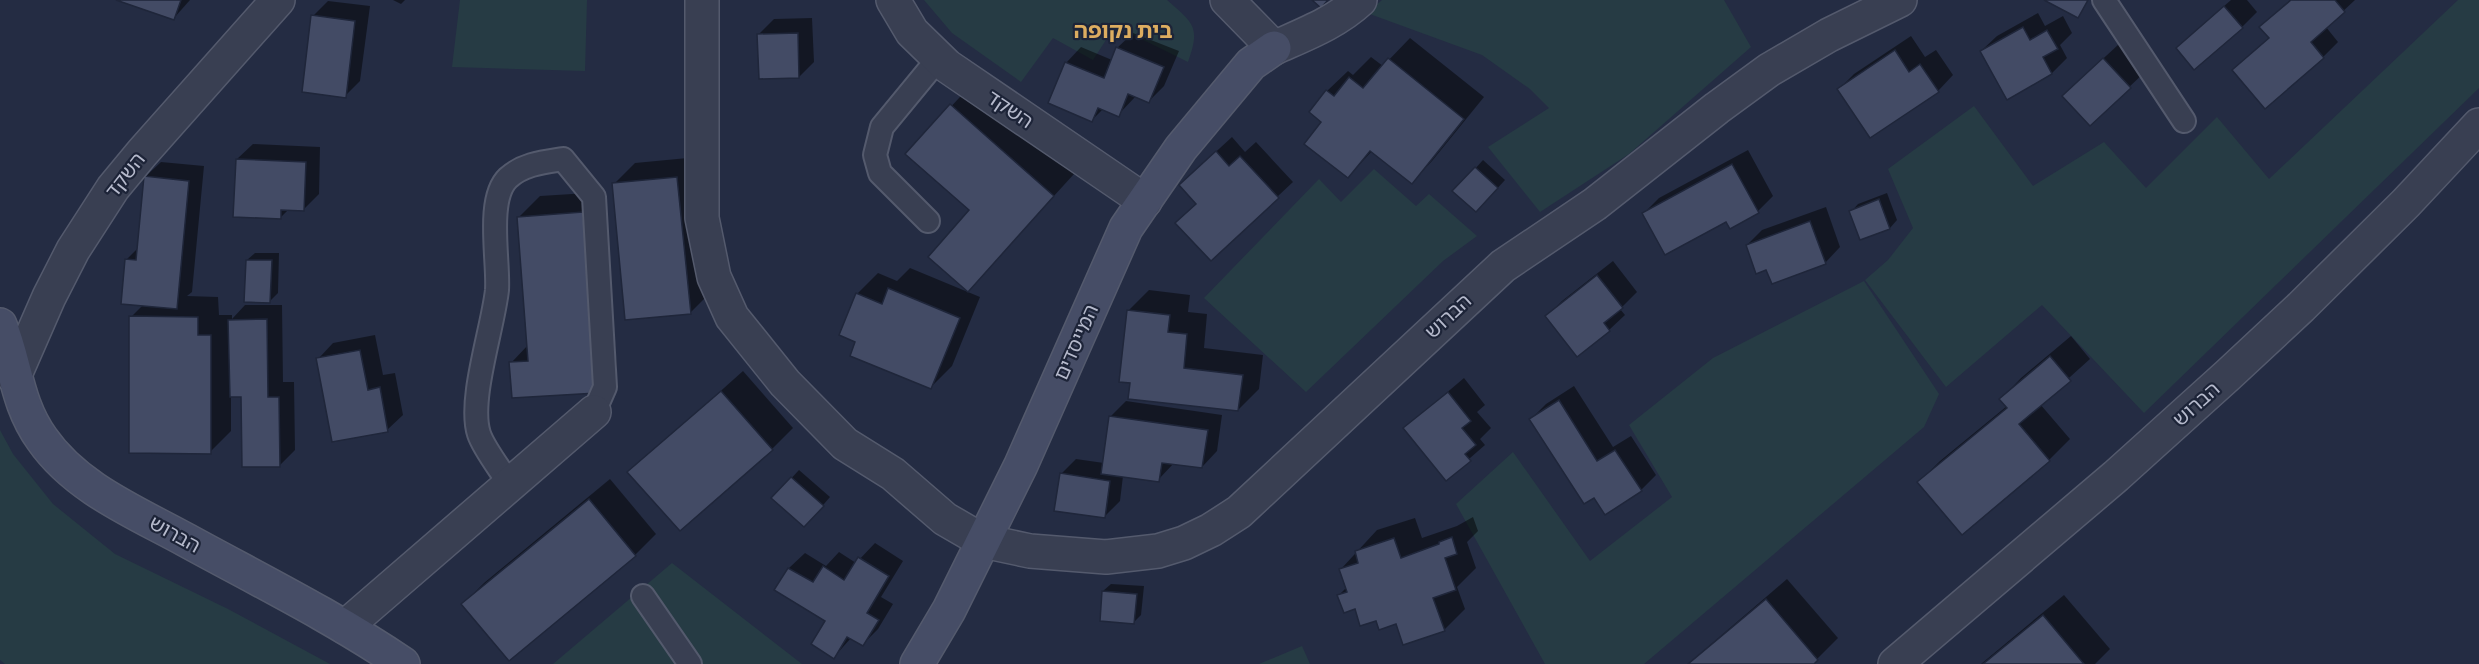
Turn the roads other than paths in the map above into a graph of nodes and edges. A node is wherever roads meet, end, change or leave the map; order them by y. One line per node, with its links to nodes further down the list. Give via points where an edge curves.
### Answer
1 (278, 0): 14 (street, השקד, via 109,195 49,297)
2 (702, 0): 17 (street, הברוש, via 702,218 714,277 732,318 785,383 845,444 893,474 945,519)
3 (894, 0): 9 (street, השקד, via 912,32)
4 (1227, 0): 8 (street)
5 (1360, 0): 8 (street, via 1324,26)
6 (1900, 0): 17 (street, הברוש, via 1769,70 1595,204 1503,266 1239,512 1211,530 1158,551 1106,557 1055,554)
7 (2104, 0): 10 (lane)
8 (1274, 48): 12 (street, המייסדים, via 1251,64 1180,148)
9 (938, 59): 12 (street, השקד); 13 (lane, via 882,127 874,155 880,174)
10 (2184, 121)
11 (2479, 125): 23 (street, הברוש, via 2406,203 2236,368)
12 (1145, 201): 17 (street, המייסדים, via 1126,228 1022,465)
13 (928, 221)
14 (5, 348): 19 (street, הברוש, via 25,409 37,432 52,453 81,480)
15 (594, 412): 16 (street); 16 (lane, via 605,387 594,197 563,159 531,164 507,179 495,206 497,288 476,400 479,434)
16 (510, 485): 19 (street)
17 (983, 541): 22 (street, המייסדים)
18 (643, 596): 21 (lane)
19 (345, 627): 20 (street, הברוש)
20 (403, 664)
21 (690, 664)
22 (917, 664)
23 (1895, 664)

